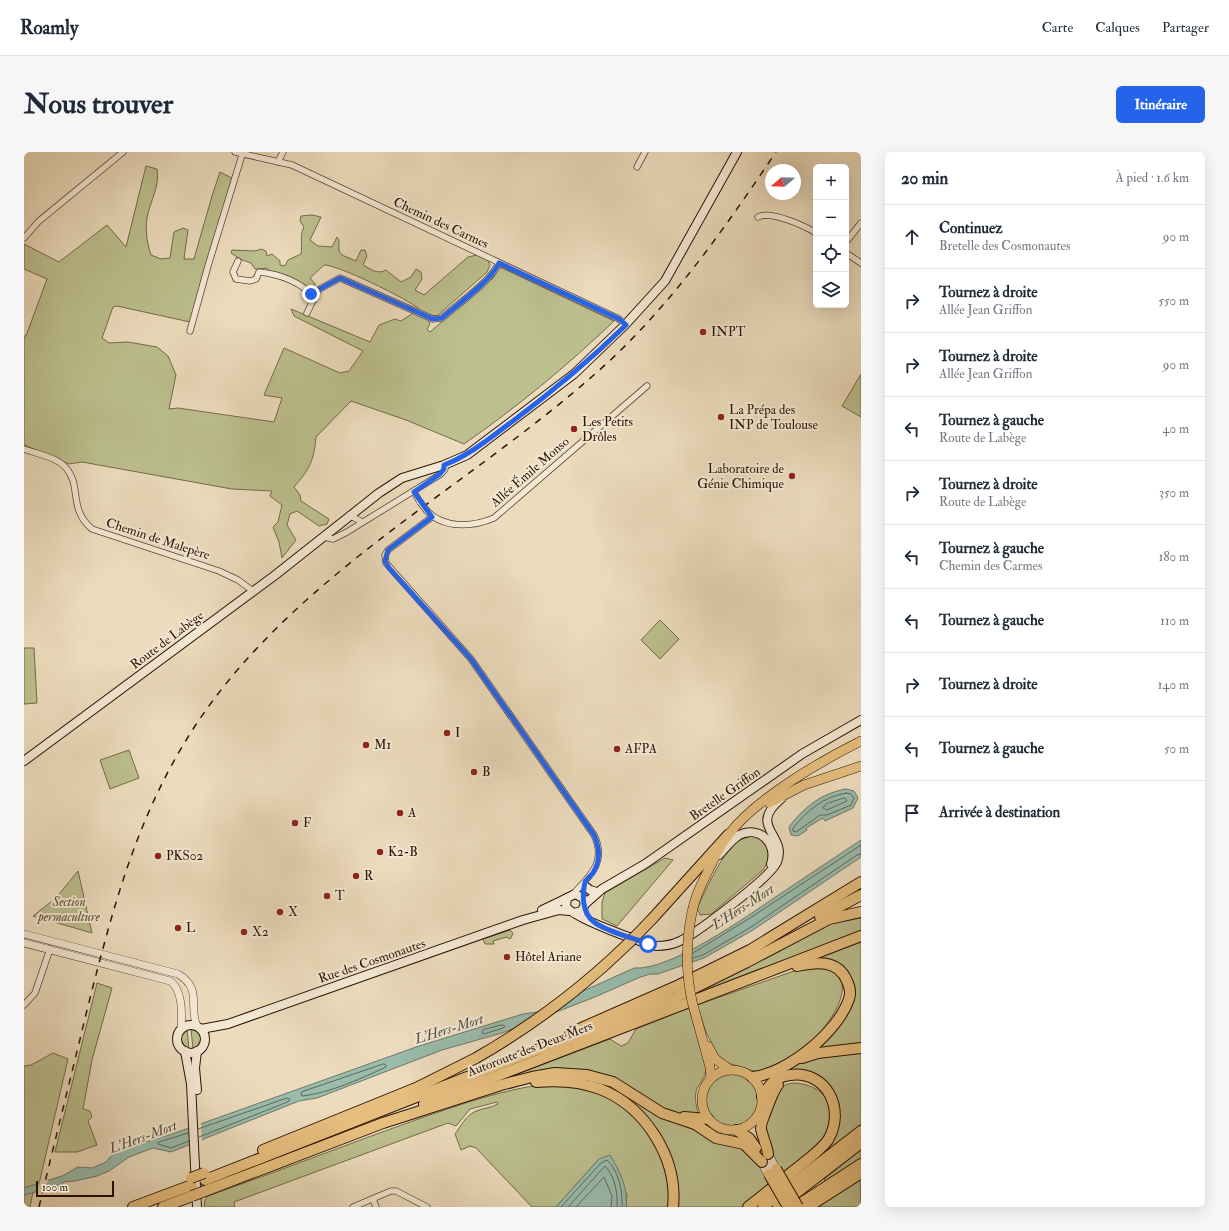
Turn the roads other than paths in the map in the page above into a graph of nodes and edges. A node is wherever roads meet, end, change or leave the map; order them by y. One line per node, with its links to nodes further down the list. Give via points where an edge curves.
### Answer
1 (123, 152): 12 (street, via 39,221)
2 (235, 152): 6 (street, Chemin des Carmes)
3 (283, 152): 7 (street)
4 (645, 152): 8 (street)
5 (737, 152): 20 (main road, Route de Labège, via 665,281)
6 (242, 155): 7 (street, Chemin des Carmes); 21 (street)
7 (278, 162): 16 (street, Chemin des Carmes, via 292,165)
8 (637, 167)
9 (758, 217): 11 (street, via 772,216 802,225)
10 (861, 223): 13 (street)
11 (813, 231)
12 (24, 238)
13 (849, 238)
14 (849, 255): 17 (street)
15 (238, 261): 18 (street, via 233,272 236,279 250,281 256,279 259,272 273,274 292,281)
16 (499, 263): 18 (street, via 496,270 482,283 438,319 340,278 318,290); 20 (street, Chemin des Carmes, via 619,319)
17 (861, 263)
18 (314, 298): 19 (street)
19 (307, 313)
20 (626, 325): 24 (main road, Route de Labège, via 574,374 546,396 467,455)
21 (190, 332)
22 (647, 386): 27 (street, Allée Émile Monso, via 494,518 468,526)
23 (24, 449): 30 (street, Chemin de Malepère, via 66,468 71,477 79,512 92,529 219,571)
24 (444, 465): 25 (street, Route de Labège, via 440,474); 26 (main road, Route de Labège, via 402,478)
25 (414, 492): 27 (street, bridge); 28 (street, Route de Labège)
26 (349, 515): 28 (street); 29 (main road, Route de Labège)
27 (432, 517): 41 (street, via 388,550 385,555 386,563 471,659 594,835 599,856 596,867)
28 (362, 522): 29 (street, Route de Labège, via 337,537)
29 (324, 537): 30 (main road, Route de Labège)
30 (253, 591): 33 (main road, Route de Labège)
31 (861, 720): 40 (main road, Bretelle Griffon, via 802,754 636,870)
32 (861, 741): 36 (highway, via 812,768 765,800)
33 (24, 761)
34 (861, 766): 35 (highway)
35 (786, 795): 37 (highway, via 760,808 740,827); 38 (main road, via 768,814 767,827 778,846 779,854 773,869)
36 (728, 835): 44 (highway, via 699,889); 84 (highway, bridge, via 619,954 580,988 511,1038 416,1088)
37 (719, 856): 38 (main road, via 740,835 762,835 773,848 773,858 771,866); 44 (highway)
38 (761, 880): 47 (main road, via 709,923 670,945 648,944)
39 (861, 882): 61 (highway, via 798,922 720,965)
40 (598, 890): 41 (main road, Bretelle Griffon); 41 (main road, via 590,890)
41 (580, 895): 43 (main road, via 566,906); 43 (main road, via 582,911); 46 (main road, Rue des Cosmonautes, via 529,915); 47 (main road, via 588,916)
42 (861, 895): 51 (highway, via 789,935)
43 (571, 912): 46 (main road, Rue des Cosmonautes, via 556,911); 47 (main road, via 584,920)
44 (692, 912): 58 (highway, bridge, via 687,942 687,966 690,993)
45 (861, 912): 51 (highway, via 829,918)
46 (523, 920): 55 (main road, Rue des Cosmonautes)
47 (596, 923)
48 (24, 934): 56 (street, via 178,974 190,985)
49 (861, 936): 53 (highway)
50 (24, 943): 52 (street)
51 (777, 946): 61 (highway, via 674,998 570,1040)
52 (50, 950): 54 (street, via 36,993); 57 (street, via 173,983 180,994)
53 (764, 974): 64 (highway, via 805,964 825,963 841,971 849,984 849,998 832,1025 810,1048); 75 (highway, Autoroute des Deux Mers, via 427,1103)
54 (24, 1005)
55 (228, 1024): 56 (main road, Rue des Cosmonautes); 59 (main road, Rue des Cosmonautes)
56 (199, 1028): 57 (main road, via 189,1025); 59 (main road)
57 (181, 1029): 62 (main road, via 177,1041)
58 (702, 1036): 65 (highway, via 715,1059); 68 (highway)
59 (205, 1040): 63 (main road)
60 (861, 1048): 64 (highway, via 818,1053)
61 (536, 1050): 84 (highway)
62 (185, 1051): 63 (main road); 71 (main road)
63 (197, 1051): 71 (main road)
64 (792, 1061): 67 (highway, via 769,1073)
65 (729, 1070): 67 (highway, via 741,1071); 68 (highway)
66 (795, 1075): 70 (highway, via 777,1079); 80 (highway, via 780,1083 771,1095 761,1126); 94 (highway, via 815,1080 828,1092 836,1115 833,1128 821,1148)
67 (752, 1077): 70 (highway, via 759,1086)
68 (711, 1078): 73 (highway, via 704,1087 702,1098 703,1109)
69 (470, 1096): 72 (highway, via 532,1076 576,1073 613,1082); 75 (highway); 93 (highway, via 550,1081 585,1085 611,1094 641,1118 656,1138 671,1177)
70 (762, 1097): 74 (highway, via 761,1109)
71 (195, 1111): 79 (main road)
72 (672, 1117): 73 (highway); 80 (highway, via 695,1124 713,1137 744,1144)
73 (708, 1119): 76 (highway, via 717,1127)
74 (755, 1120): 76 (highway); 80 (highway)
75 (383, 1123): 87 (highway, bridge)
76 (736, 1130): 80 (highway, via 744,1134)
77 (861, 1131): 95 (highway)
78 (861, 1143): 96 (highway)
79 (197, 1153): 88 (main road); 89 (main road)
80 (765, 1158): 82 (highway)
81 (861, 1164): 98 (highway)
82 (773, 1171): 97 (highway, bridge); 99 (highway, bridge)
83 (861, 1173): 100 (highway)
84 (204, 1177): 86 (highway)
85 (372, 1199): 90 (street); 91 (street); 92 (street, via 396,1191)
86 (136, 1206)
87 (163, 1207)
88 (197, 1207)
89 (202, 1207)
90 (353, 1207)
91 (376, 1207)
92 (426, 1207)
93 (673, 1207)
94 (748, 1207)
95 (763, 1207)
96 (778, 1207)
97 (788, 1207)
98 (795, 1207)
99 (798, 1207)
100 (808, 1207)

